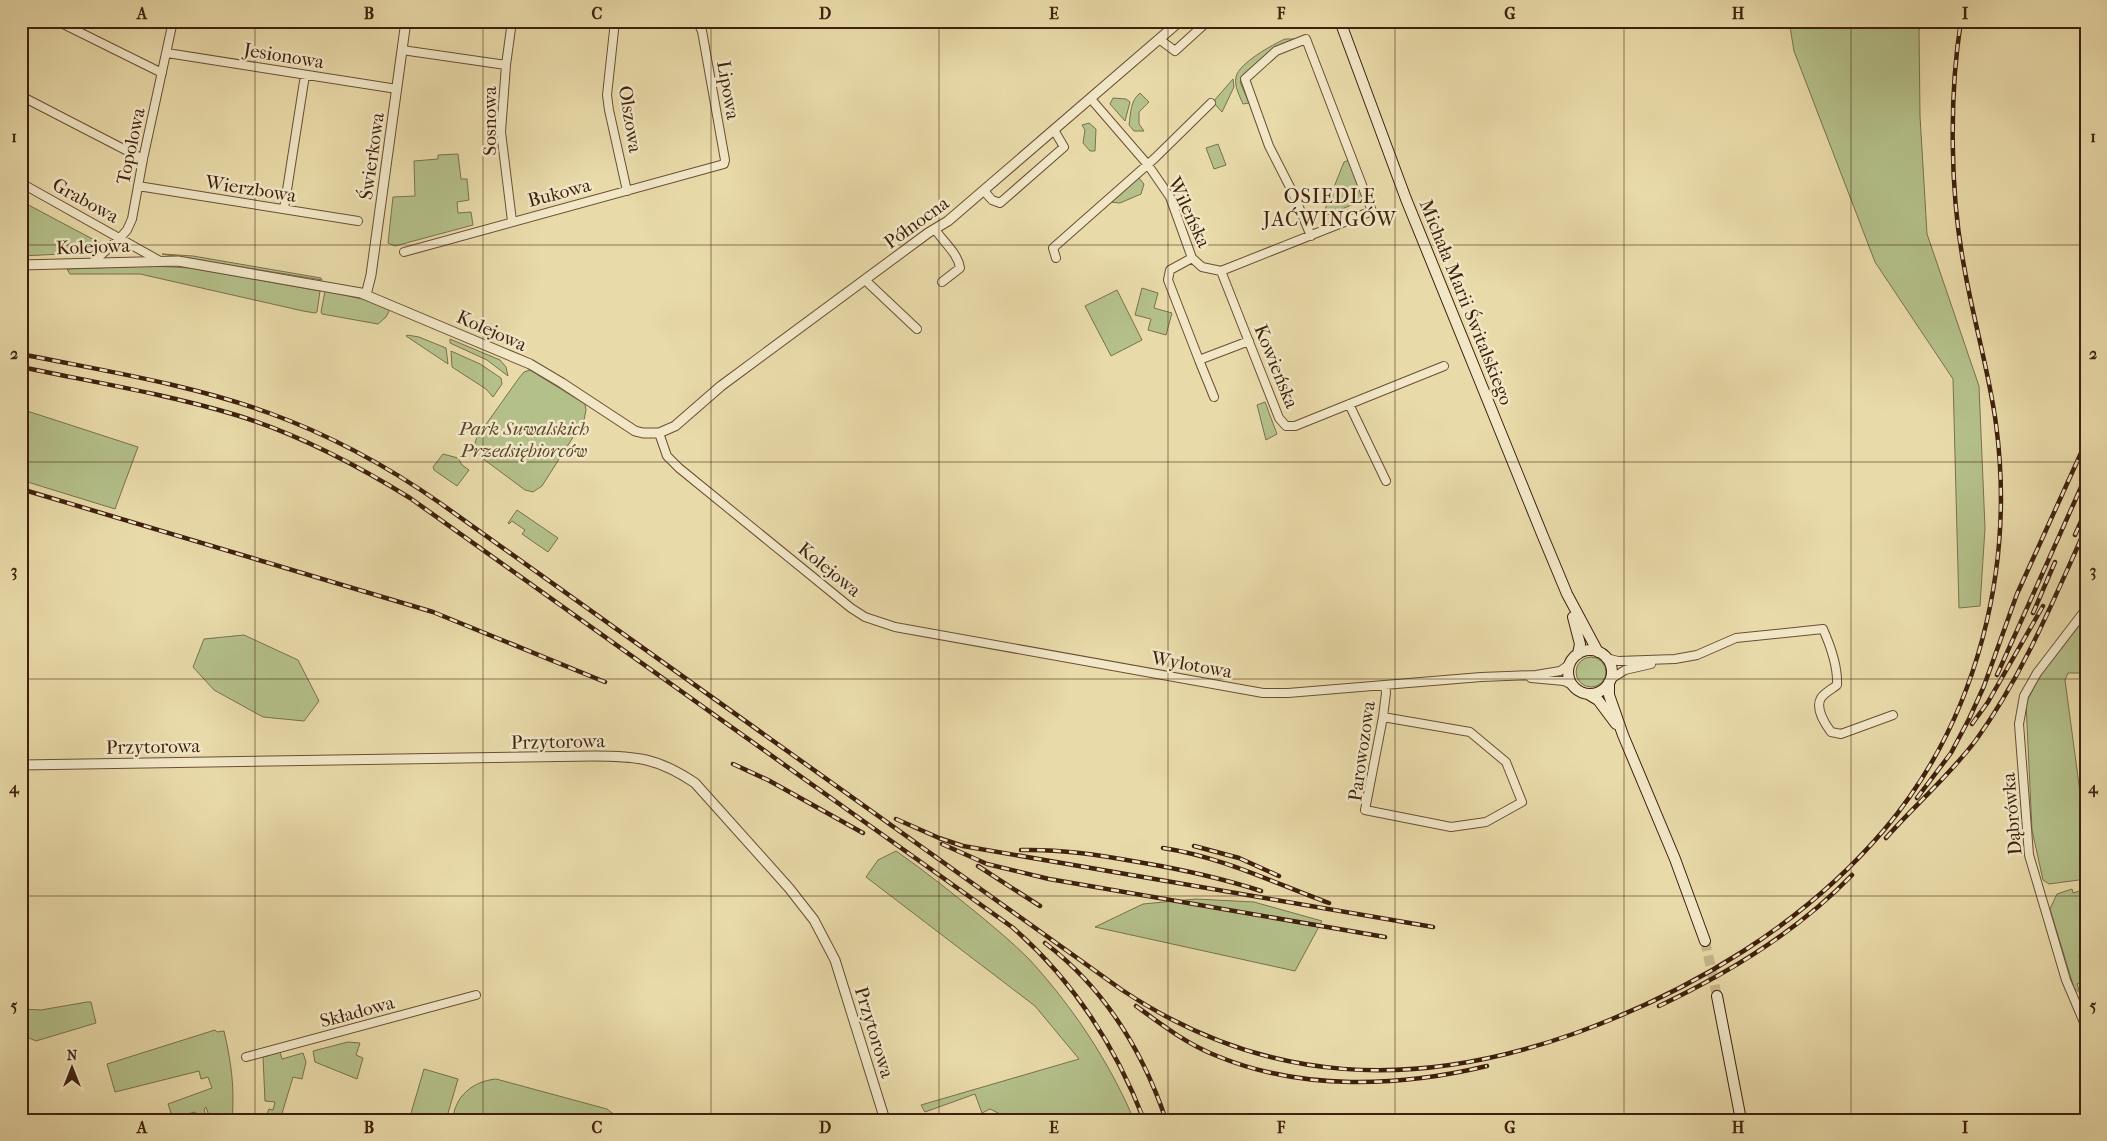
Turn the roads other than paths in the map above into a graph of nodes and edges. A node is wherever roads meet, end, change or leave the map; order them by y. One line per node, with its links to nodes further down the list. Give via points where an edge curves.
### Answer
1 (57, 21): 15 (street)
2 (173, 21): 13 (street, Topolowa)
3 (406, 21): 12 (street, Świerkowa)
4 (512, 21): 14 (street, Sosnowa)
5 (615, 21): 27 (street, Olszowa, via 607,95)
6 (697, 21): 23 (street, Lipowa, via 702,31)
7 (1180, 21): 10 (street, Północna)
8 (1208, 21): 11 (street, via 1175,50)
9 (1340, 21): 53 (main road, Michała Marii Świtalskiego, via 1406,199)
10 (1168, 25): 11 (street, Północna)
11 (1160, 39): 19 (street, Północna)
12 (402, 50): 14 (street); 17 (street, Świerkowa)
13 (167, 53): 15 (street, Topolowa); 16 (street, Jesionowa)
14 (506, 65): 31 (street, Sosnowa, via 501,132)
15 (162, 74): 22 (street, Topolowa)
16 (305, 75): 17 (street, Jesionowa); 29 (street)
17 (397, 89): 44 (street, Świerkowa)
18 (21, 96): 22 (street)
19 (1091, 99): 21 (street, Północna); 24 (street, Wileńska)
20 (1211, 102): 24 (street)
21 (1054, 130): 28 (street, Północna); 28 (street, via 1064,147 1000,203)
22 (143, 159): 26 (street, Topolowa)
23 (724, 164): 27 (street, Bukowa)
24 (1148, 165): 36 (street, via 1053,248); 37 (street, Wileńska, via 1170,197)
25 (21, 184): 34 (street, Grabowa)
26 (138, 186): 29 (street, Wierzbowa); 34 (street, Topolowa, via 132,219)
27 (627, 191): 31 (street, Bukowa)
28 (984, 191): 32 (street, Północna)
29 (284, 210): 30 (street, Wierzbowa)
30 (358, 221)
31 (512, 221): 35 (street, Bukowa)
32 (935, 229): 42 (street, Północna); 43 (street, via 959,260 960,268)
33 (1311, 236): 33 (street, via 1372,211 1306,39 1276,51 1245,79 1269,146); 41 (street)
34 (120, 238): 38 (street, Grabowa); 39 (street, Topolowa)
35 (404, 252)
36 (1056, 258)
37 (1192, 258): 41 (street, Wileńska, via 1202,267); 47 (street, via 1170,270 1168,280)
38 (160, 261): 39 (street, Kolejowa); 44 (street, Kolejowa, via 203,264)
39 (92, 263): 40 (street, Kolejowa)
40 (21, 265)
41 (1221, 271): 46 (street, Kowieńska)
42 (865, 280): 45 (street); 51 (street, Północna, via 721,386 675,426)
43 (942, 282)
44 (366, 294): 51 (street, Kolejowa, via 530,364 635,431)
45 (917, 329)
46 (1249, 340): 47 (street); 50 (street, Kowieńska, via 1279,418 1286,426 1295,426)
47 (1199, 360): 49 (street)
48 (1444, 366): 50 (street, Kowieńska)
49 (1214, 397)
50 (1349, 404): 52 (street)
51 (660, 433): 55 (street, Kolejowa, via 663,448 672,462)
52 (1386, 481)
53 (1567, 594): 56 (main road, Michała Marii Świtalskiego, via 1579,635); 57 (main road, Michała Marii Świtalskiego)
54 (2086, 609): 72 (street, Dąbrówka, via 2037,672 2024,696 2019,724 2029,855 2066,980)
55 (865, 617): 62 (street, Wylotowa, via 895,627 1263,693)
56 (1578, 654): 57 (main road, via 1588,650); 59 (main road)
57 (1602, 655): 58 (street, via 1618,661); 61 (main road, via 1611,666)
58 (1664, 660): 61 (street, via 1617,673); 65 (street, via 1696,655 1736,638 1823,629 1838,676 1837,685 1821,698 1819,705 1831,732 1841,734)
59 (1570, 664): 60 (street, Wylotowa, via 1560,671); 63 (main road, via 1568,675)
60 (1519, 676): 62 (street, Wylotowa); 63 (street, Wylotowa, via 1564,681)
61 (1610, 681): 64 (main road, via 1601,691); 67 (main road, via 1609,695)
62 (1385, 685): 66 (street, Parowozowa)
63 (1572, 685): 64 (main road)
64 (1588, 694): 67 (main road, via 1598,700)
65 (1893, 715)
66 (1383, 717): 66 (street, Parowozowa, via 1366,810 1451,827 1486,822 1522,802 1506,762 1470,732)
67 (1623, 735): 69 (main road)
68 (21, 765): 74 (street, Przytorowa, via 594,756 631,756 656,761 676,770 700,789 814,920 838,969)
69 (1705, 941)
70 (476, 995): 73 (street, Składowa)
71 (1717, 996): 75 (main road)
72 (2086, 1027)
73 (246, 1057)
74 (884, 1119)
75 (1741, 1120)

